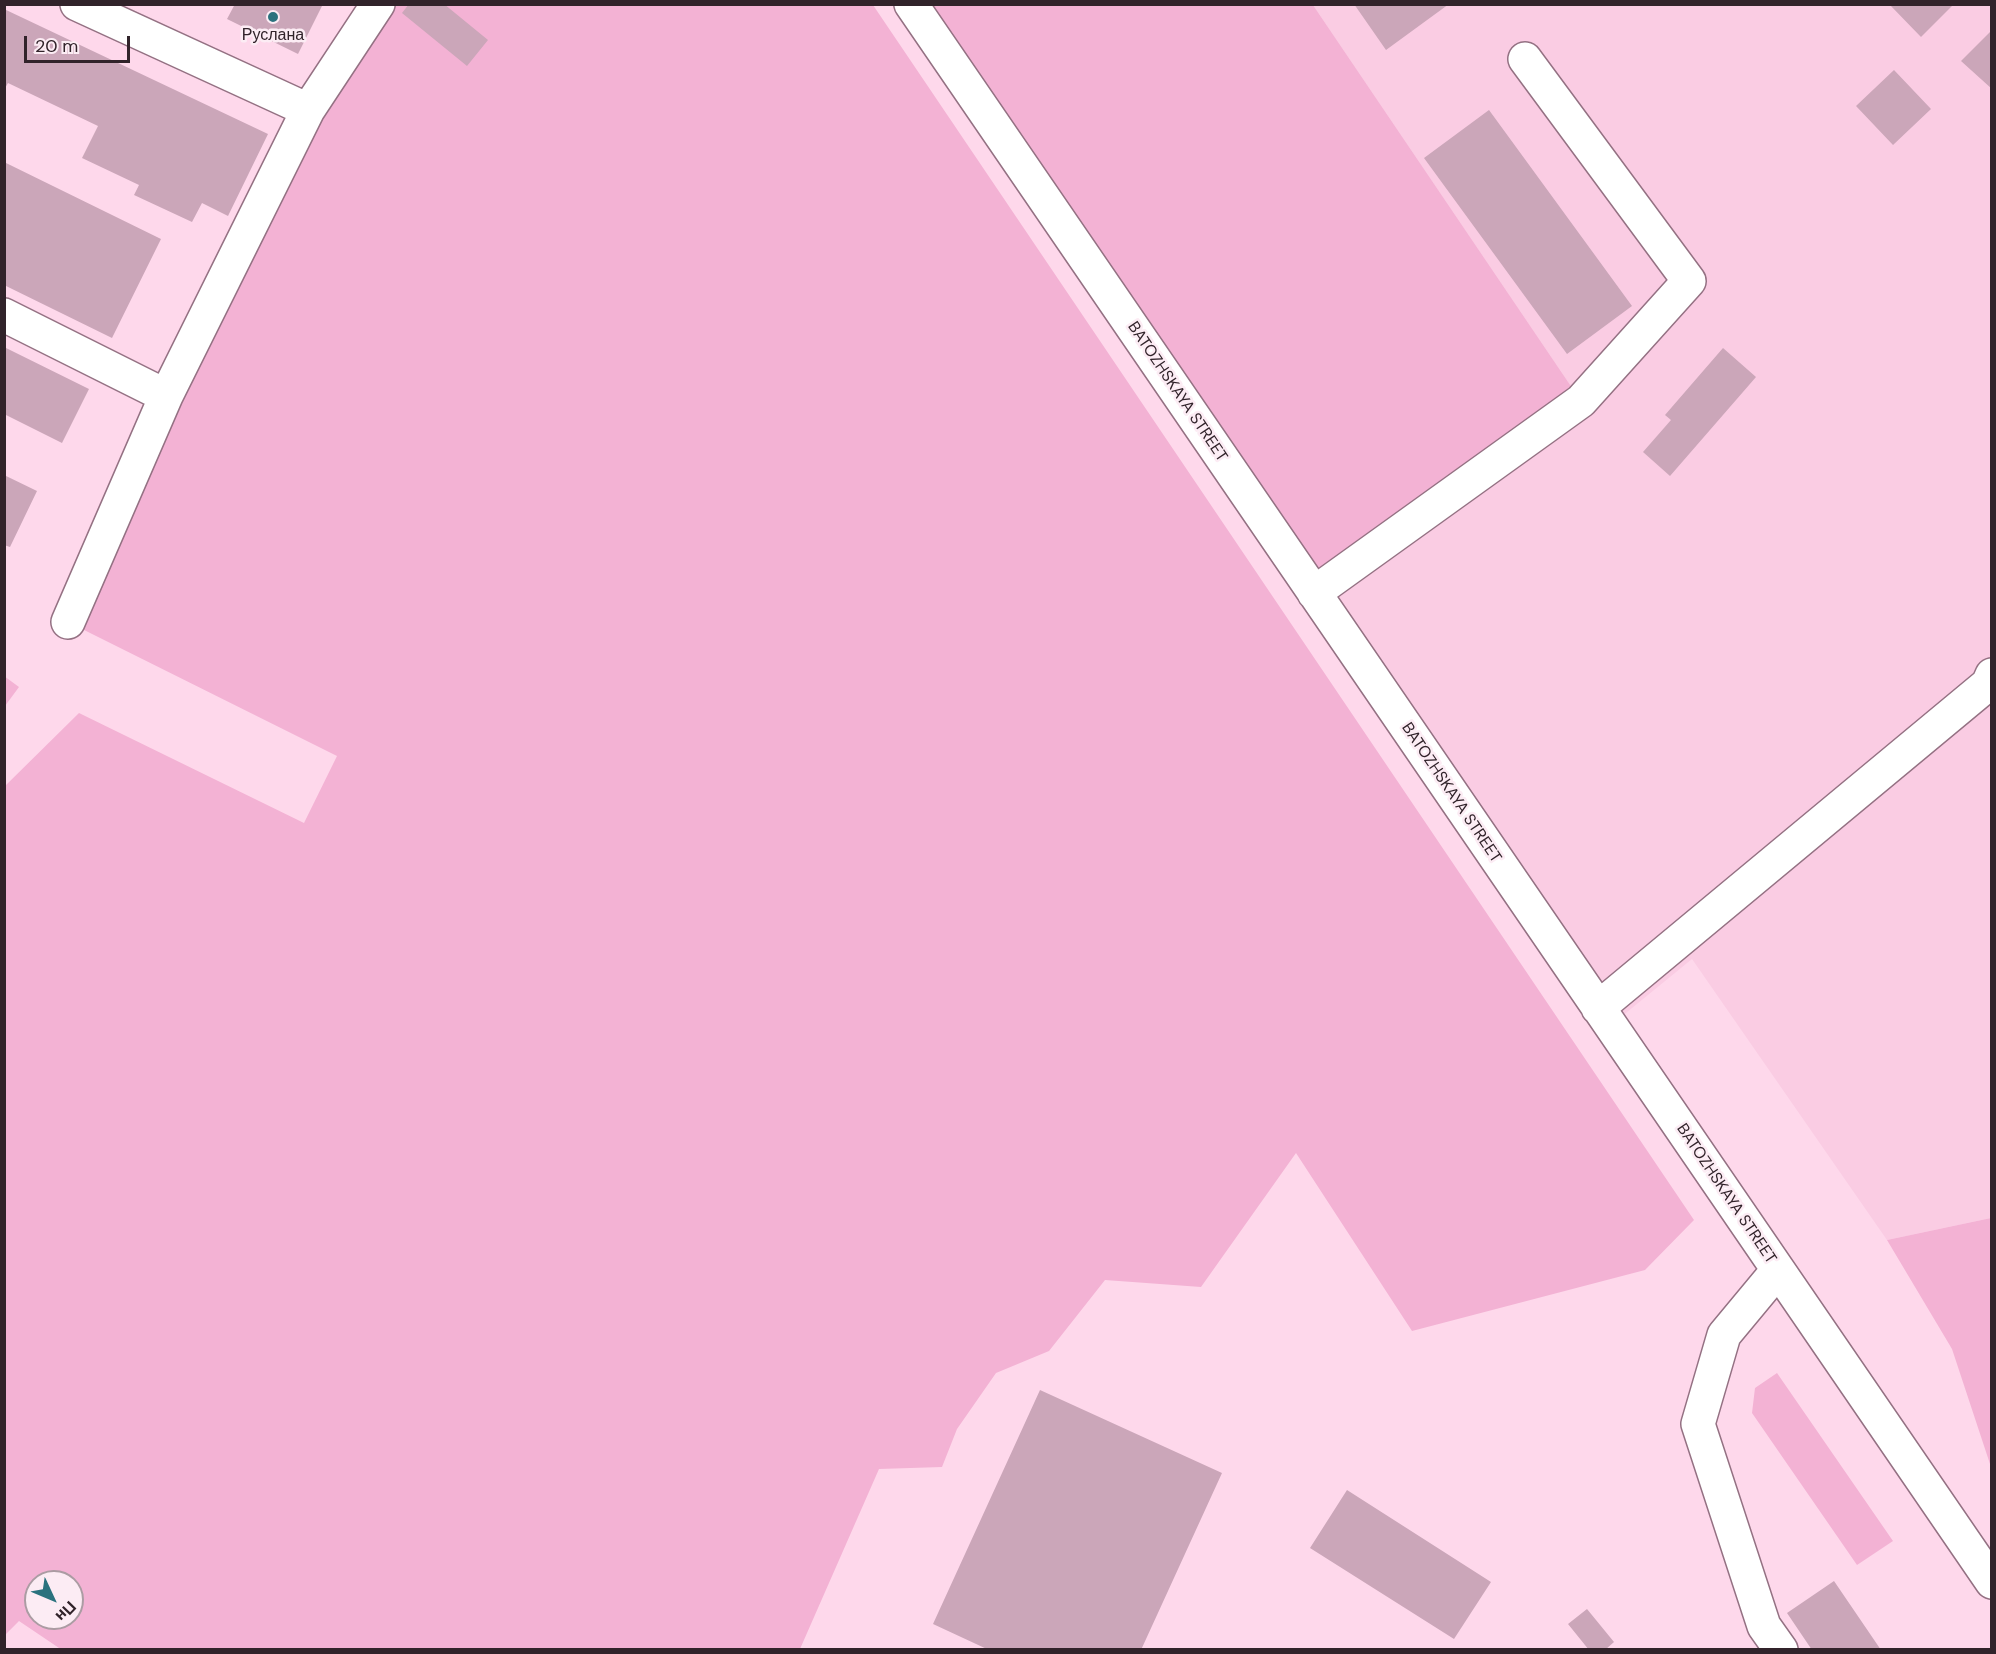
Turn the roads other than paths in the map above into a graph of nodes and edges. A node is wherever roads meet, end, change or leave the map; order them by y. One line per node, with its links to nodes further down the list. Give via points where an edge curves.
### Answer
1 (78, 4): 5 (street)
2 (378, 4): 5 (street)
3 (911, 4): 8 (street, BATOZHSKAYA STREET)
4 (1525, 59): 8 (street, via 1689,281 1581,401)
5 (308, 110): 7 (street)
6 (4, 315): 7 (street)
7 (166, 396): 9 (street)
8 (1314, 593): 11 (street, BATOZHSKAYA STREET)
9 (68, 622)
10 (1992, 675): 11 (street, via 1988,684)
11 (1598, 1008): 12 (street, BATOZHSKAYA STREET)
12 (1778, 1270): 13 (street, BATOZHSKAYA STREET); 14 (street, via 1724,1335 1698,1424 1764,1626)
13 (1992, 1582)
14 (1781, 1650)

